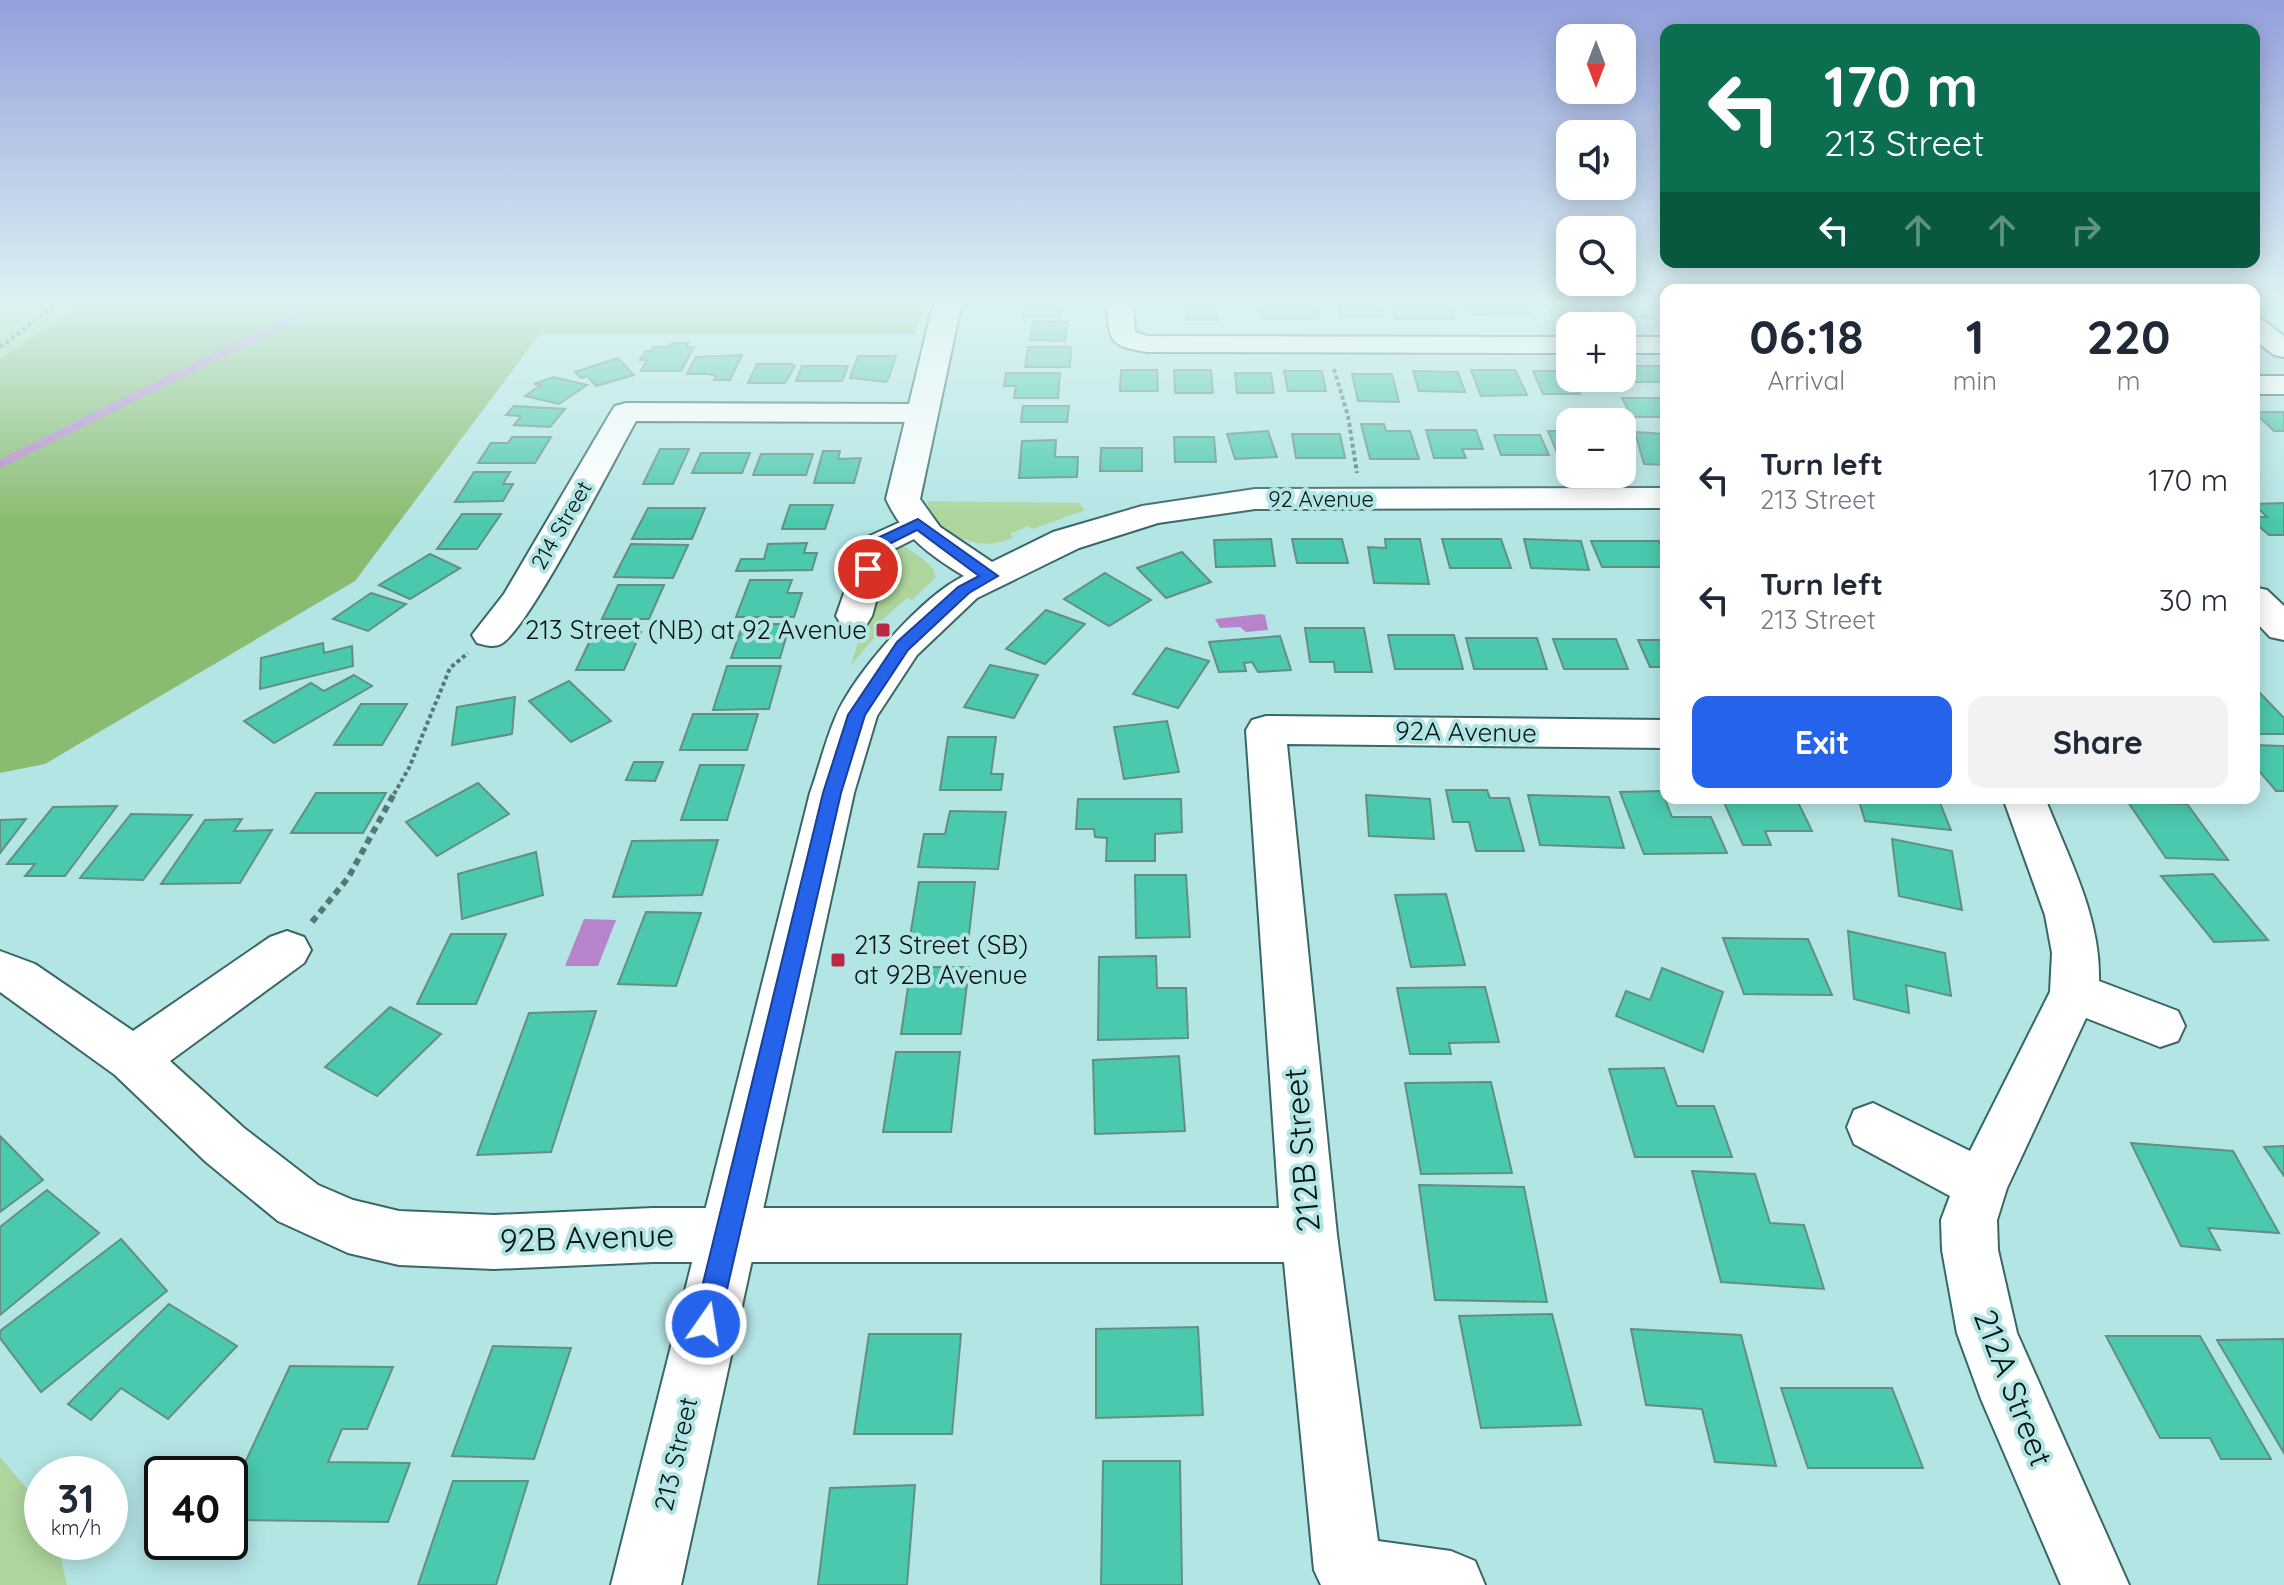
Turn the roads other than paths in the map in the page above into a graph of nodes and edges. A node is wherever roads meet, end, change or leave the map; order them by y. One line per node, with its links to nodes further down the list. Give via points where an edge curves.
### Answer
1 (931, 375): 4 (street)
2 (2260, 385): 3 (street)
3 (2284, 385)
4 (922, 413): 6 (street, via 903,499); 11 (street, 214 Street, via 626,412 519,599)
5 (1660, 498): 7 (street, 92 Avenue, via 1255,499 1154,513 1066,540)
6 (918, 524): 7 (street); 9 (street, via 875,546)
7 (990, 576): 23 (street, 213 Street, via 964,590 903,646 857,715 832,793)
8 (2260, 604): 10 (street)
9 (854, 616)
10 (2284, 628)
11 (490, 635)
12 (1266, 730): 13 (street, 92A Avenue); 22 (street, 212B Street)
13 (1660, 734)
14 (2026, 804): 17 (street, 212A Street, via 2068,915 2076,953)
15 (287, 950): 19 (street)
16 (0, 971): 19 (street, 92B Avenue, via 55,1002)
17 (2074, 992): 18 (street); 21 (street, 212A Street)
18 (2160, 1026)
19 (133, 1059): 23 (street, 92B Avenue, via 260,1174 298,1203 348,1226 399,1238 494,1242)
20 (1873, 1127): 21 (street)
21 (1981, 1185): 26 (street, 212A Street, via 1969,1220 1970,1250 1987,1333)
22 (1309, 1235): 23 (street, 92B Avenue); 25 (street, 212B Street, via 1348,1570)
23 (726, 1236): 24 (street, 213 Street)
24 (646, 1585)
25 (1451, 1585)
26 (2095, 1585)

